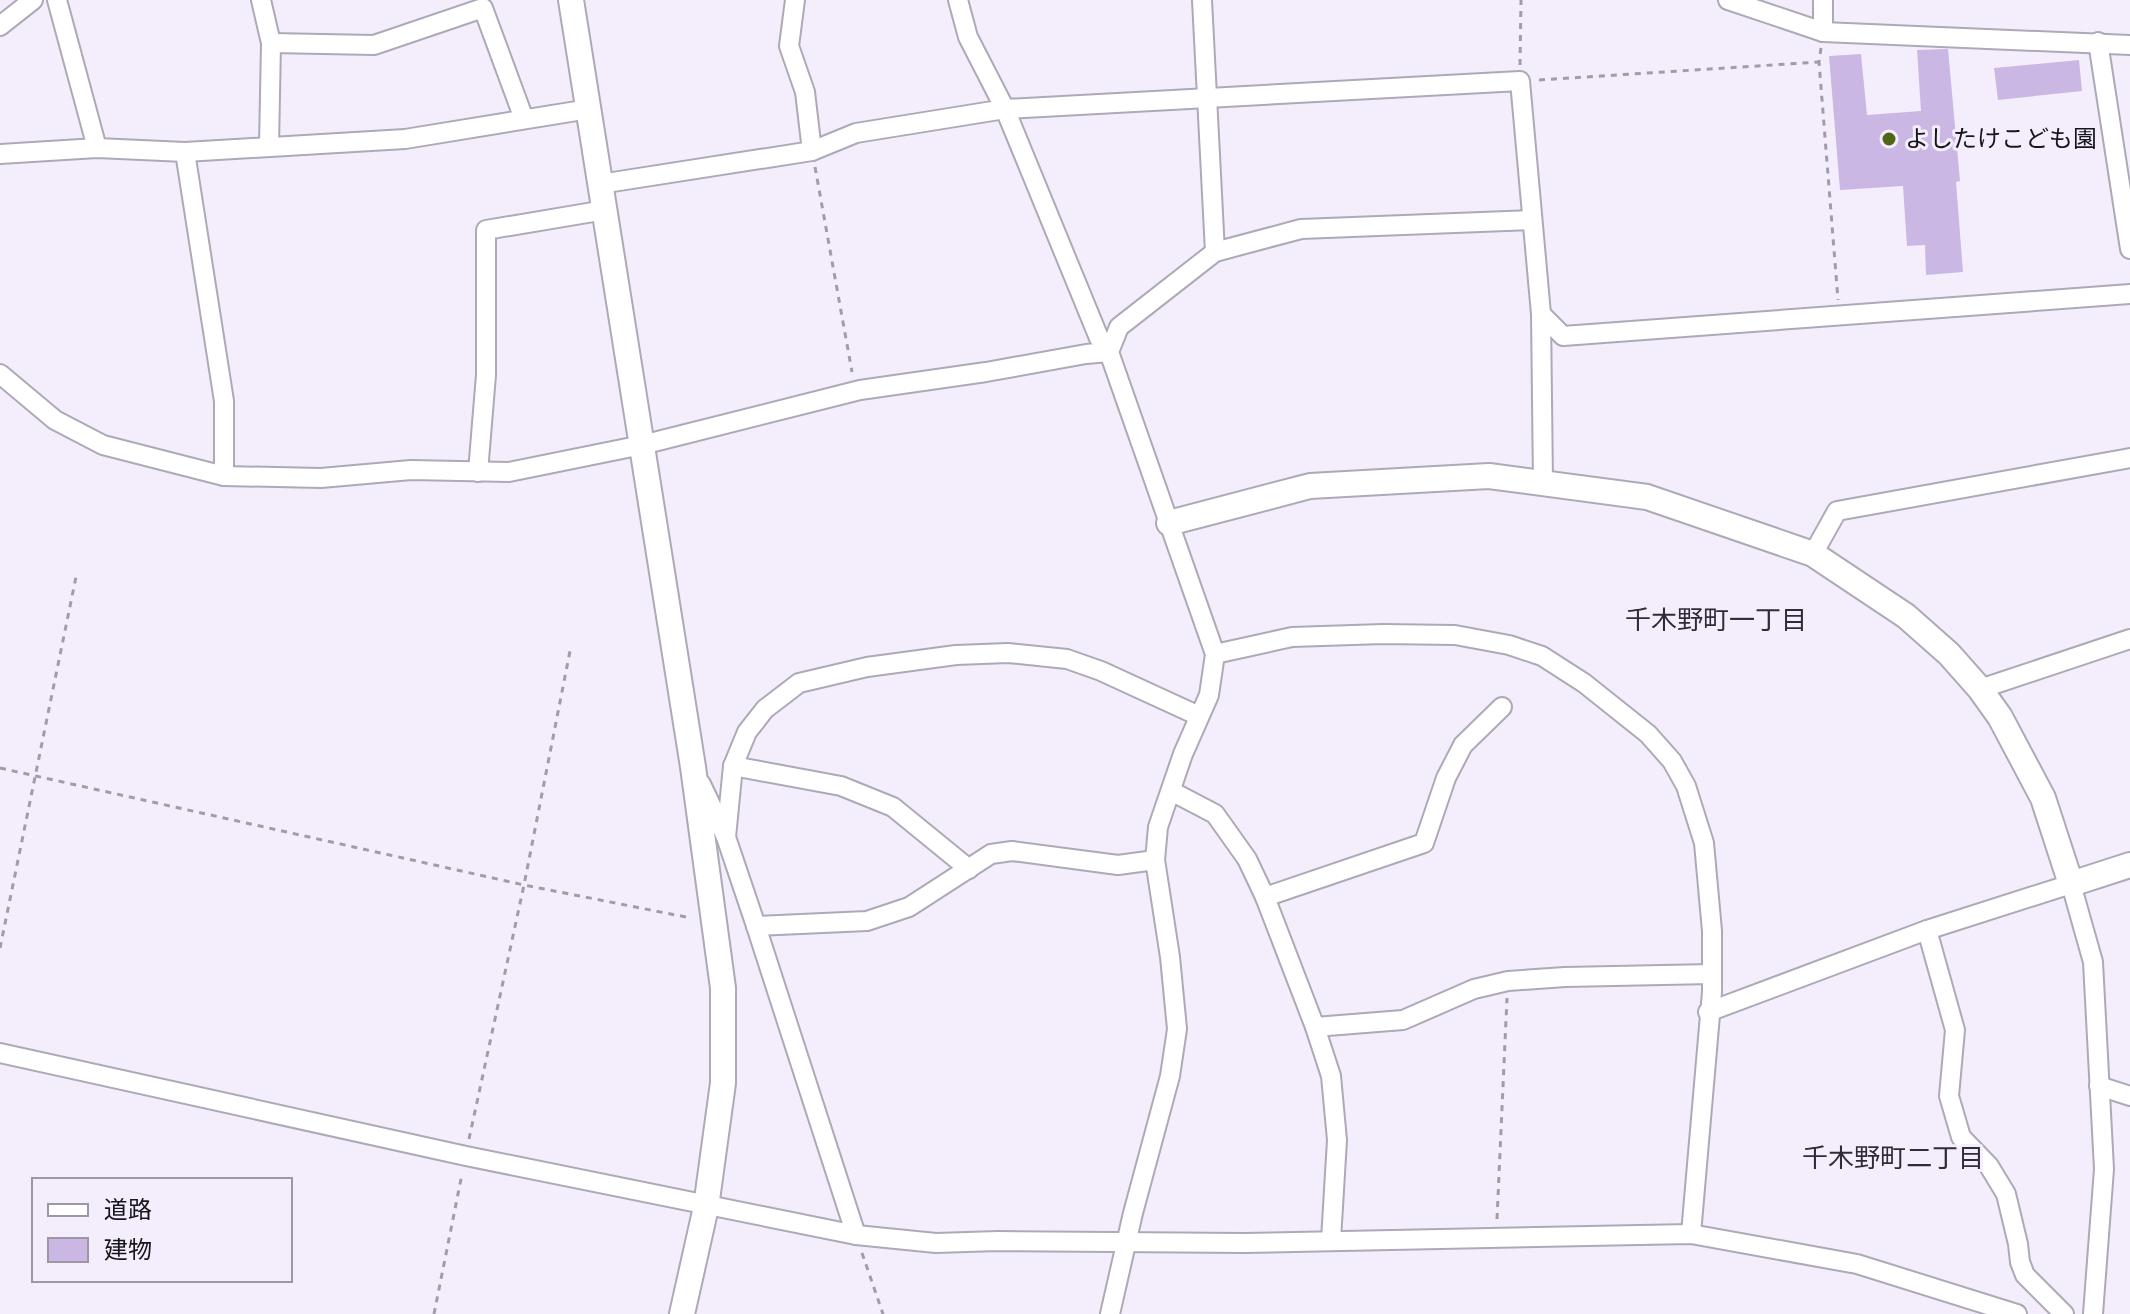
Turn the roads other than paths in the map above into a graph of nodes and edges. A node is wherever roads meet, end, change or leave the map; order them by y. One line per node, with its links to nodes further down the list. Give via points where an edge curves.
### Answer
1 (33, 0): 10 (street)
2 (57, 0): 20 (street)
3 (261, 0): 13 (street)
4 (571, 0): 16 (street)
5 (795, 0): 21 (street, via 789,46 805,92)
6 (958, 0): 17 (street, via 968,37)
7 (1202, 0): 15 (street)
8 (1728, 0): 11 (street)
9 (1823, 0): 11 (street)
10 (0, 26)
11 (1823, 32): 12 (street)
12 (2098, 42): 14 (street); 27 (street)
13 (271, 43): 18 (street, via 374,45 483,8); 19 (street)
14 (2130, 45)
15 (1207, 99): 17 (street); 26 (street, via 1520,81); 28 (street)
16 (589, 109): 18 (street); 24 (street)
17 (1005, 109): 21 (street, via 856,133); 31 (street)
18 (524, 119): 19 (street, via 405,139)
19 (269, 146): 22 (street)
20 (97, 148): 22 (street); 23 (street)
21 (812, 151): 24 (street)
22 (185, 152): 36 (street, via 224,401)
23 (0, 154)
24 (600, 184): 25 (street)
25 (605, 210): 33 (street); 35 (street, via 486,230 486,375)
26 (1532, 220): 28 (street, via 1301,229); 30 (street)
27 (2130, 249)
28 (1215, 252): 31 (street, via 1119,327)
29 (2130, 294): 30 (street, via 1563,336)
30 (1541, 314): 37 (street)
31 (1109, 352): 33 (street, via 855,391); 38 (street)
32 (0, 374): 36 (street, via 55,420 103,445)
33 (642, 445): 35 (street, via 509,472); 46 (street)
34 (2130, 458): 39 (street, via 1837,511)
35 (478, 472): 36 (street)
36 (224, 476)
37 (1543, 483): 38 (street, via 1489,476 1310,486); 39 (street, via 1647,497)
38 (1169, 523): 41 (street)
39 (1813, 554): 42 (street, via 1906,616)
40 (2130, 639): 42 (street)
41 (1215, 654): 44 (street, via 1209,695); 56 (street, via 1292,637 1455,635 1542,656 1584,683 1648,734 1686,786 1704,843)
42 (1980, 689): 52 (street, via 2043,798)
43 (1502, 707): 53 (street, via 1463,745 1424,843)
44 (1199, 716): 45 (street, via 1067,659 956,655 799,683 765,709 747,732); 47 (street)
45 (733, 766): 48 (street); 51 (street, via 841,786 893,807)
46 (693, 767): 48 (street); 62 (street, via 723,988 723,1083)
47 (1171, 791): 49 (street, via 1158,827); 53 (street, via 1215,814 1247,859)
48 (726, 837): 54 (street)
49 (1155, 860): 51 (street, via 1118,865 1012,851 991,854); 66 (street, via 1177,1029)
50 (2130, 865): 52 (street)
51 (969, 869): 54 (street, via 909,907 867,921)
52 (2071, 884): 55 (street); 60 (street, via 2093,962)
53 (1265, 897): 58 (street)
54 (756, 926): 64 (street)
55 (1927, 930): 57 (street); 70 (street, via 1955,1030 1949,1096 1961,1137 1989,1166 2006,1194 2025,1275)
56 (1712, 974): 57 (street); 58 (street, via 1508,981 1474,989 1403,1020)
57 (1708, 1012): 63 (street)
58 (1315, 1027): 65 (street, via 1331,1076 1337,1140)
59 (0, 1053): 62 (street)
60 (2099, 1086): 61 (street); 71 (street, via 2104,1169)
61 (2130, 1096)
62 (706, 1207): 64 (street); 67 (street)
63 (1691, 1234): 65 (street); 69 (street, via 1857,1264)
64 (856, 1235): 66 (street, via 936,1243)
65 (1331, 1240): 66 (street)
66 (1127, 1242): 68 (street)
67 (682, 1314)
68 (1110, 1314)
69 (2017, 1314)
70 (2064, 1314)
71 (2093, 1314)

